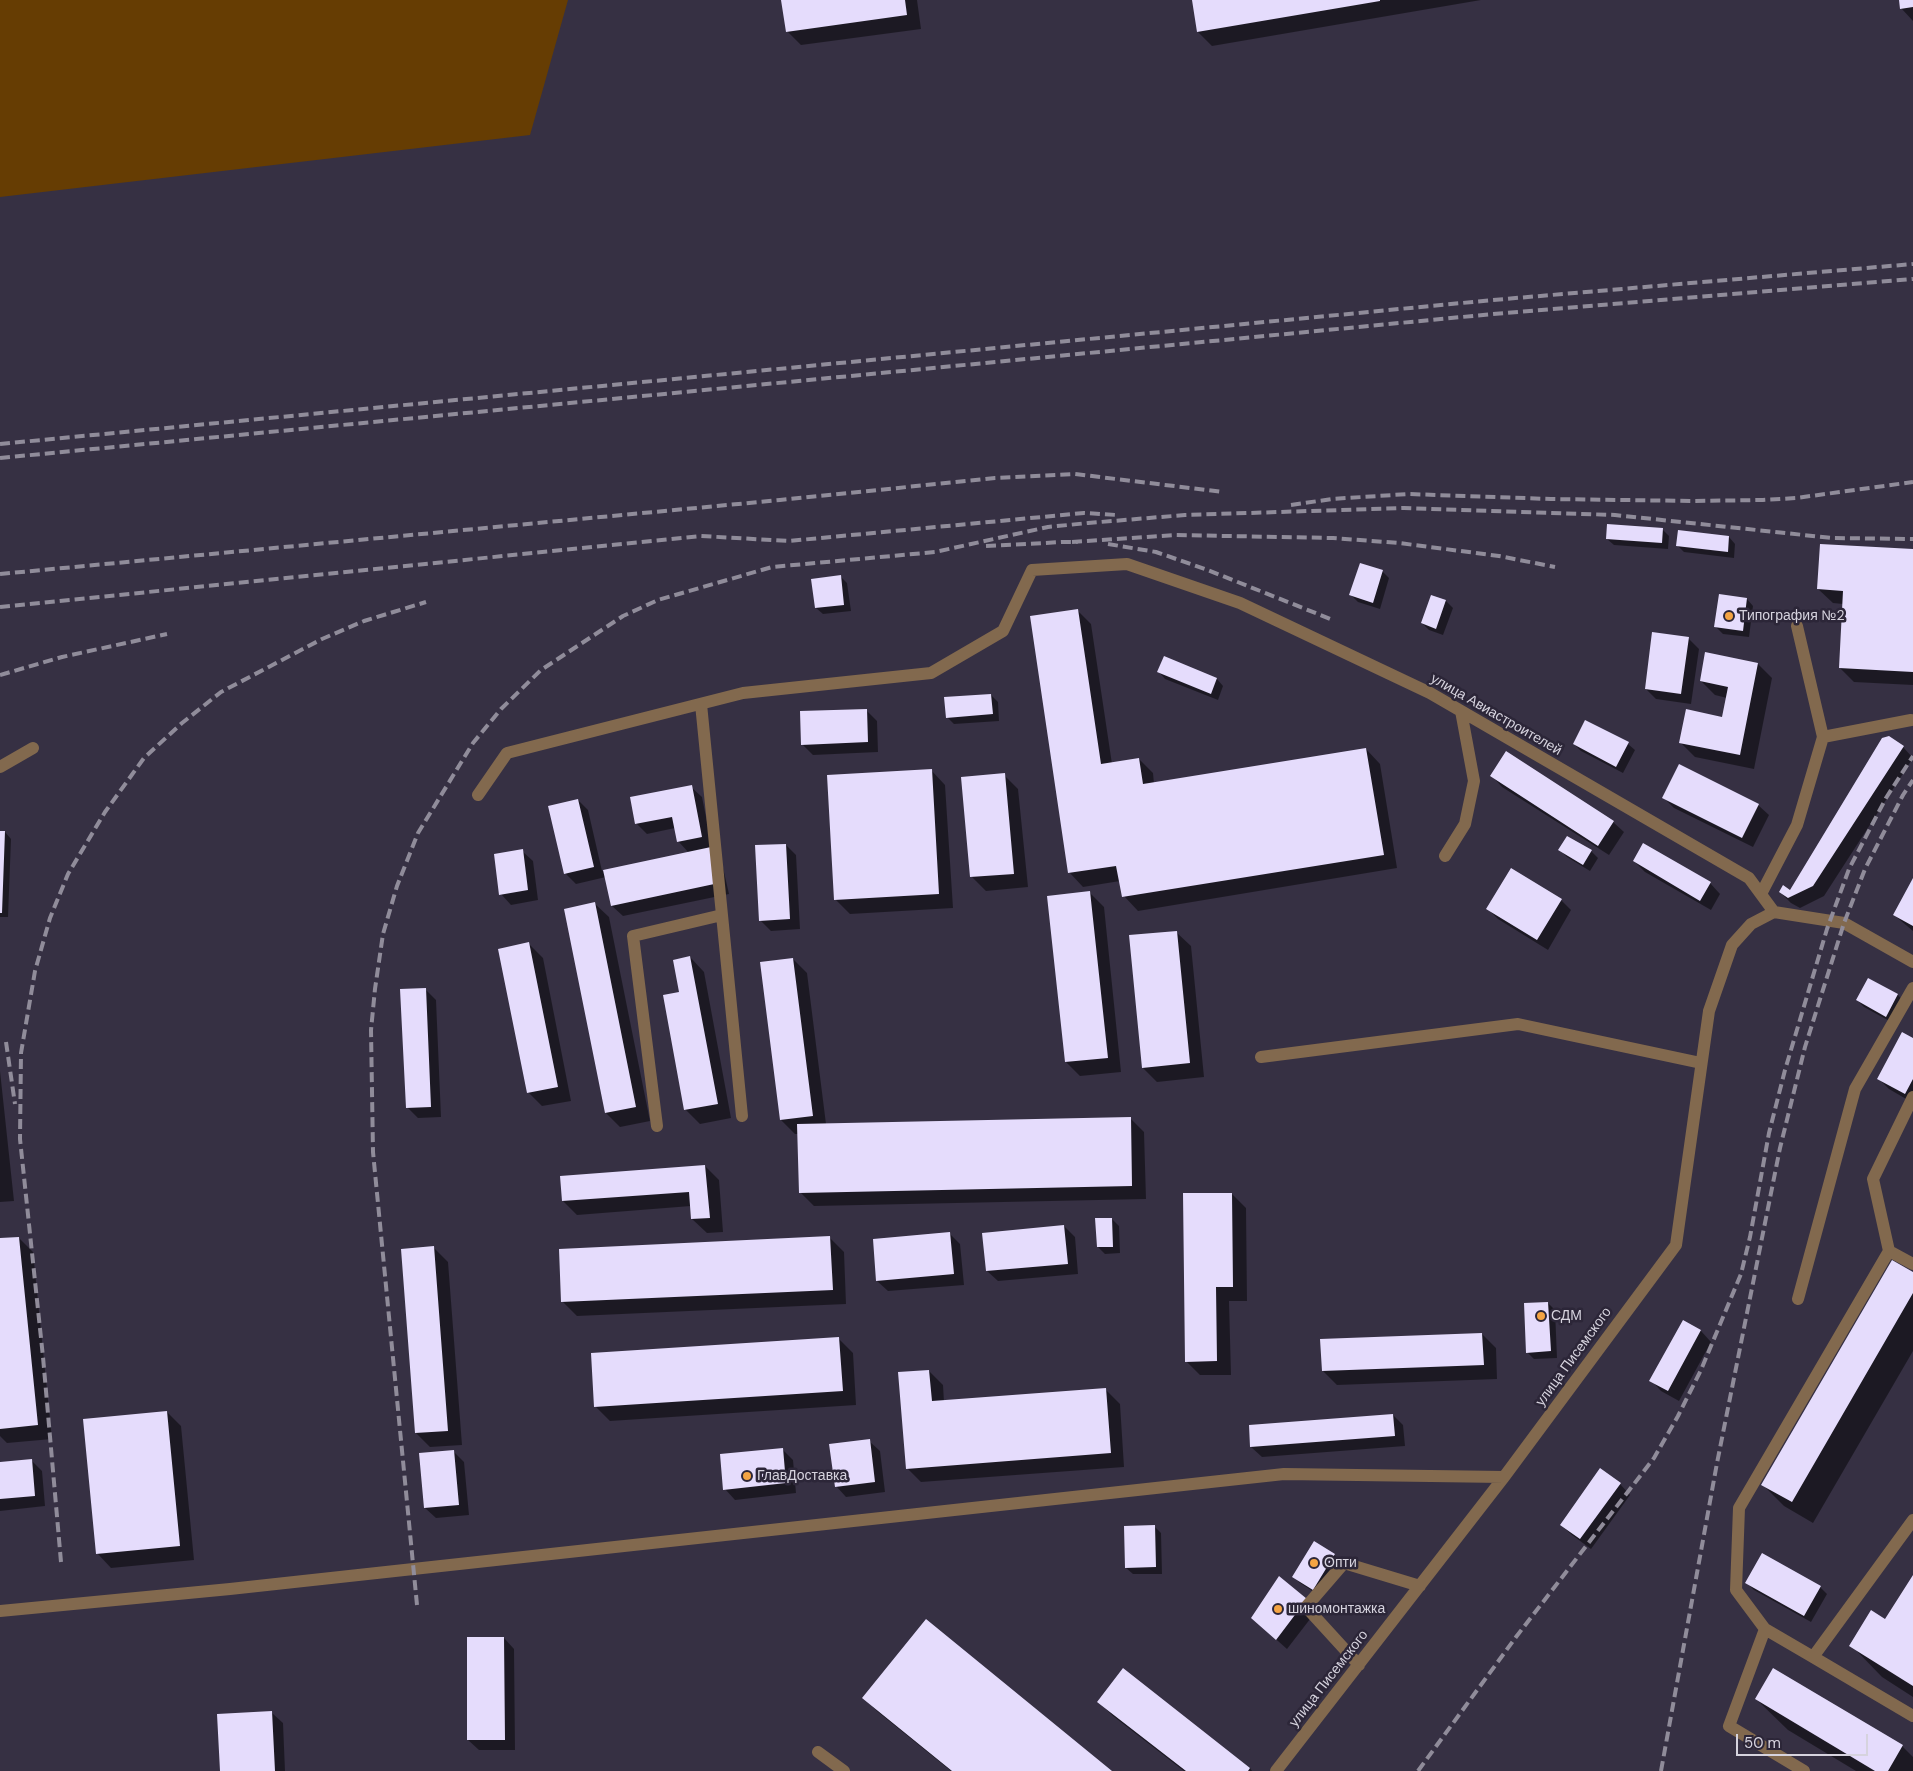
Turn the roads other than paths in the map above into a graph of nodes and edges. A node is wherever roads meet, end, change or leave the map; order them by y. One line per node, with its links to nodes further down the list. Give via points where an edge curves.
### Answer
1 (1797, 626): 5 (street)
2 (701, 704): 3 (street, улица Авиастроителей, via 743,693 931,673 1003,631 1032,570 1127,564 1240,603 1430,693); 8 (street, via 507,753); 12 (street)
3 (1461, 711): 9 (street, via 1474,781 1465,824); 10 (street, улица Авиастроителей, via 1750,878)
4 (1910, 720): 5 (street)
5 (1823, 737): 10 (street, via 1797,825)
6 (33, 748): 7 (street)
7 (0, 767)
8 (478, 796)
9 (1445, 856)
10 (1760, 894): 11 (street, улица Авиастроителей)
11 (1774, 912): 13 (street, via 1844,923); 16 (street, улица Писемского, via 1751,924 1732,945 1709,1012)
12 (722, 915): 18 (street); 19 (street, via 633,936)
13 (1913, 962)
14 (1913, 988): 22 (street, via 1855,1089)
15 (1261, 1057): 16 (street, via 1518,1024)
16 (1701, 1063): 23 (street, улица Писемского, via 1676,1245)
17 (1913, 1097): 20 (street, via 1874,1179)
18 (742, 1116)
19 (657, 1126)
20 (1889, 1251): 21 (street); 27 (street, via 1739,1508 1736,1590)
21 (1913, 1264)
22 (1798, 1299)
23 (1504, 1477): 25 (street, улица Писемского); 26 (street, via 1284,1474)
24 (1913, 1520): 28 (street)
25 (1420, 1586): 29 (street, улица Писемского); 29 (street, via 1344,1563 1306,1607)
26 (0, 1611)
27 (1765, 1629): 28 (street); 34 (street, via 1729,1726)
28 (1813, 1657): 30 (street)
29 (1359, 1665): 33 (street, улица Писемского)
30 (1913, 1716)
31 (818, 1752): 32 (street)
32 (844, 1771)
33 (1276, 1771)
34 (1804, 1771)

